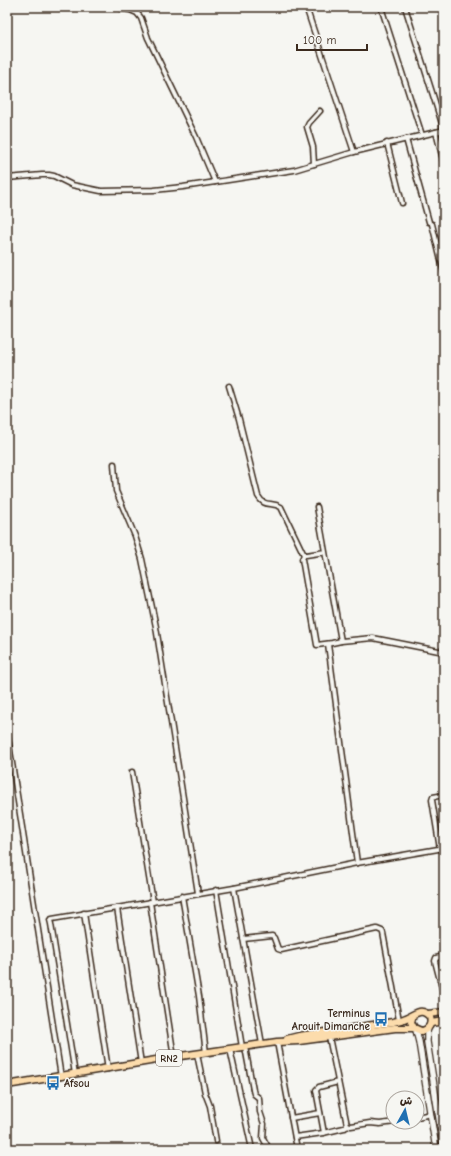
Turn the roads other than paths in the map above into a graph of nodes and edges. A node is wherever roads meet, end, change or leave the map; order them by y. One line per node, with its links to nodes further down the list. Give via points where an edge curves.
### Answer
1 (306, 7): 11 (street)
2 (381, 7): 8 (street)
3 (405, 7): 6 (street)
4 (122, 9): 15 (street, via 137,13 141,18)
5 (320, 111): 12 (street, via 307,127 313,147)
6 (444, 130): 7 (street)
7 (436, 132): 8 (street); 13 (street)
8 (422, 135): 9 (street)
9 (406, 139): 10 (street); 17 (street)
10 (387, 143): 11 (street); 16 (street)
11 (354, 152): 12 (street)
12 (314, 164): 15 (street, via 294,170)
13 (444, 164)
14 (7, 178): 15 (street, via 42,174 54,176 72,185 101,191 154,190)
15 (215, 182)
16 (402, 203)
17 (444, 273)
18 (229, 386): 22 (street, via 258,496 264,503 281,507)
19 (114, 464): 33 (street, via 116,491 142,559 156,627)
20 (317, 506): 21 (street)
21 (325, 552): 22 (street); 23 (street)
22 (304, 555): 24 (street, via 302,559 317,645)
23 (341, 641): 24 (street); 25 (street, via 373,638)
24 (328, 644): 30 (street)
25 (444, 652)
26 (7, 731): 59 (street)
27 (132, 772): 35 (street)
28 (444, 795): 29 (street, via 433,797 432,800)
29 (442, 848): 30 (street)
30 (357, 863): 31 (street)
31 (234, 888): 32 (street); 38 (street)
32 (216, 890): 33 (street); 51 (street)
33 (198, 893): 34 (street)
34 (182, 896): 35 (street); 53 (street)
35 (151, 902): 36 (street); 55 (street)
36 (117, 908): 37 (street); 56 (street)
37 (84, 913): 57 (street); 58 (street, via 50,920)
38 (243, 939): 44 (street, via 272,936 281,950 377,929 382,931); 50 (street)
39 (444, 956): 40 (street, via 436,958 435,961)
40 (444, 996)
41 (444, 1012): 42 (main road, RN2)
42 (428, 1014): 43 (main road, RN2, via 422,1012); 46 (main road)
43 (413, 1015): 44 (main road, RN2); 47 (main road, via 411,1022)
44 (399, 1020): 49 (main road, RN2, via 299,1036)
45 (444, 1021): 46 (main road, RN2)
46 (429, 1026): 47 (main road, RN2, via 424,1031); 75 (street, via 427,1042)
47 (415, 1029): 48 (main road, RN2, via 395,1028); 63 (street)
48 (329, 1037): 49 (main road, RN2); 60 (street)
49 (277, 1042): 50 (main road, RN2); 65 (street)
50 (262, 1044): 51 (main road, RN2)
51 (244, 1047): 52 (main road, RN2); 72 (street, via 254,1094 259,1098 264,1124 263,1138)
52 (230, 1049): 53 (main road, RN2); 71 (street)
53 (206, 1053): 54 (main road, RN2)
54 (197, 1054): 55 (main road, RN2); 70 (street)
55 (174, 1057): 56 (main road, RN2)
56 (140, 1063): 57 (main road, RN2)
57 (108, 1069): 58 (main road, RN2)
58 (75, 1074): 59 (main road, RN2)
59 (61, 1077): 61 (main road, RN2)
60 (338, 1082): 62 (street, via 316,1090); 67 (street)
61 (7, 1085)
62 (320, 1114): 65 (street); 68 (street)
63 (431, 1114): 64 (street); 74 (street)
64 (425, 1115)
65 (291, 1118): 69 (street)
66 (385, 1123): 67 (street)
67 (347, 1125): 68 (street, via 345,1128)
68 (324, 1133): 69 (street)
69 (295, 1137): 73 (street)
70 (216, 1141)
71 (252, 1149)
72 (270, 1149)
73 (297, 1149)
74 (436, 1149)
75 (444, 1149)

